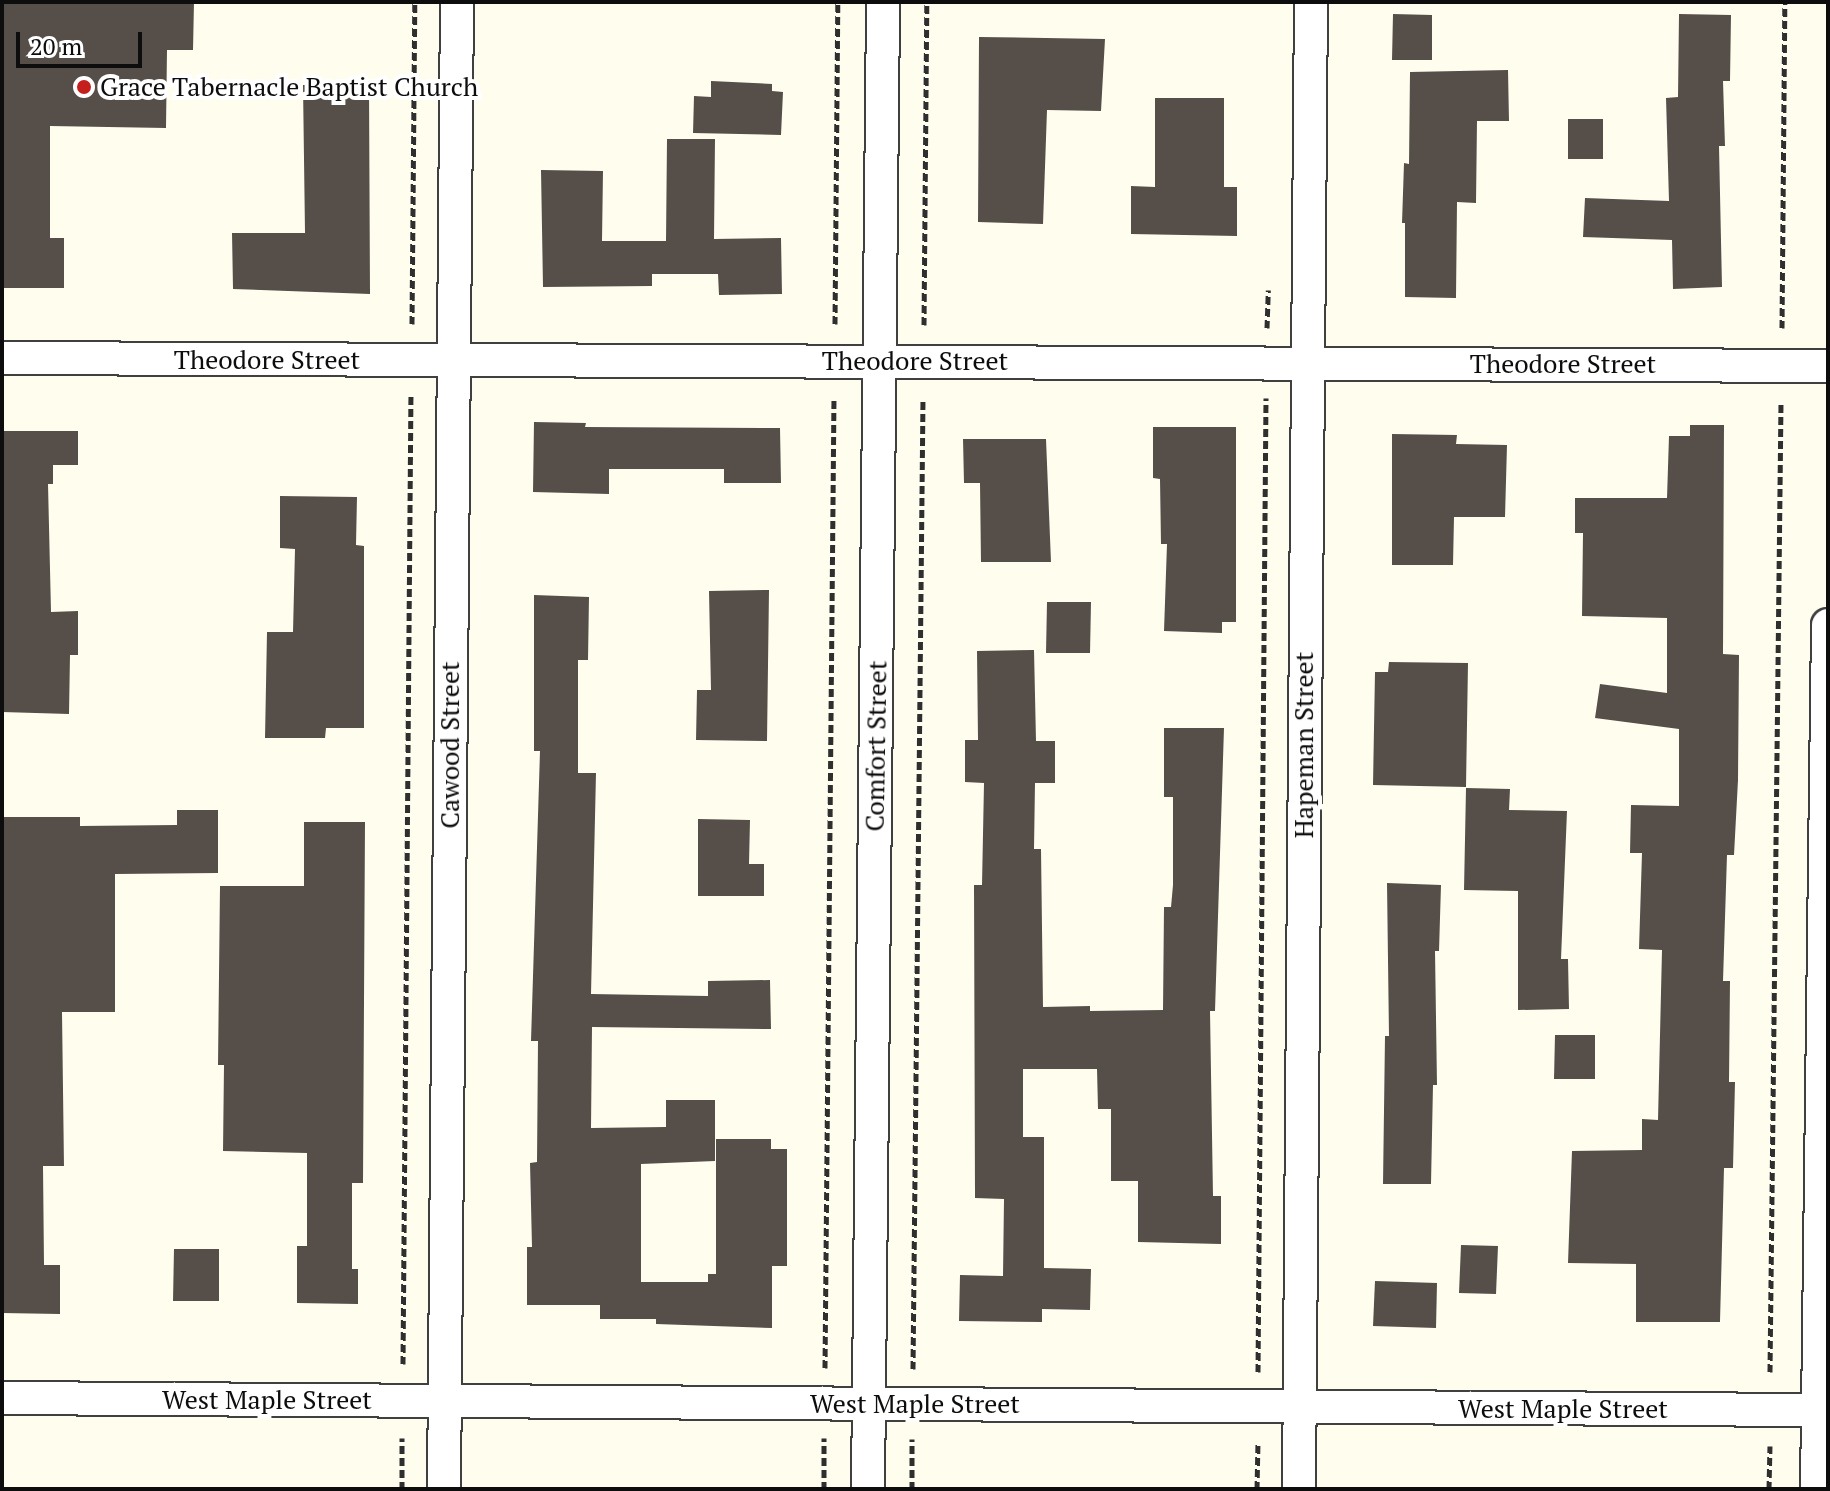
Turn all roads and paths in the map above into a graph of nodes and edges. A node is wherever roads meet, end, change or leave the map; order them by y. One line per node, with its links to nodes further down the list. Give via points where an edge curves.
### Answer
1 (415, 2): 10 (path)
2 (457, 2): 14 (street, Cawood Street)
3 (838, 2): 11 (path)
4 (883, 2): 12 (street, Comfort Street)
5 (927, 2): 13 (path)
6 (1311, 2): 16 (street, Hapeman Street)
7 (1785, 2): 17 (path)
8 (1268, 285): 15 (path)
9 (2, 358): 10 (street, Theodore Street)
10 (412, 361): 14 (street, Theodore Street); 21 (path)
11 (834, 361): 12 (street, Theodore Street); 14 (street, Theodore Street); 23 (path)
12 (881, 361): 13 (street, Theodore Street); 24 (street, Comfort Street)
13 (924, 361): 15 (street, Theodore Street); 25 (path)
14 (453, 362): 22 (street, Cawood Street)
15 (1266, 364): 16 (street, Theodore Street); 26 (path)
16 (1306, 364): 17 (street, Theodore Street); 27 (street, Hapeman Street)
17 (1781, 365): 18 (street, Theodore Street); 28 (path)
18 (1828, 366)
19 (1828, 625): 29 (street)
20 (2, 1398): 21 (street, West Maple Street)
21 (402, 1401): 22 (street, West Maple Street); 30 (path)
22 (445, 1401): 23 (street, West Maple Street); 31 (street, Cawood Street)
23 (824, 1403): 24 (street, West Maple Street); 32 (path)
24 (868, 1403): 25 (street, West Maple Street); 33 (street, Comfort Street)
25 (913, 1403): 26 (street, West Maple Street); 34 (path)
26 (1258, 1407): 27 (street, West Maple Street); 35 (path)
27 (1300, 1408): 28 (street, West Maple Street); 36 (street, Hapeman Street)
28 (1770, 1410): 29 (street, West Maple Street); 37 (path)
29 (1823, 1410): 38 (street)
30 (402, 1489)
31 (444, 1489)
32 (824, 1489)
33 (868, 1489)
34 (912, 1489)
35 (1257, 1489)
36 (1299, 1489)
37 (1769, 1489)
38 (1817, 1489)

